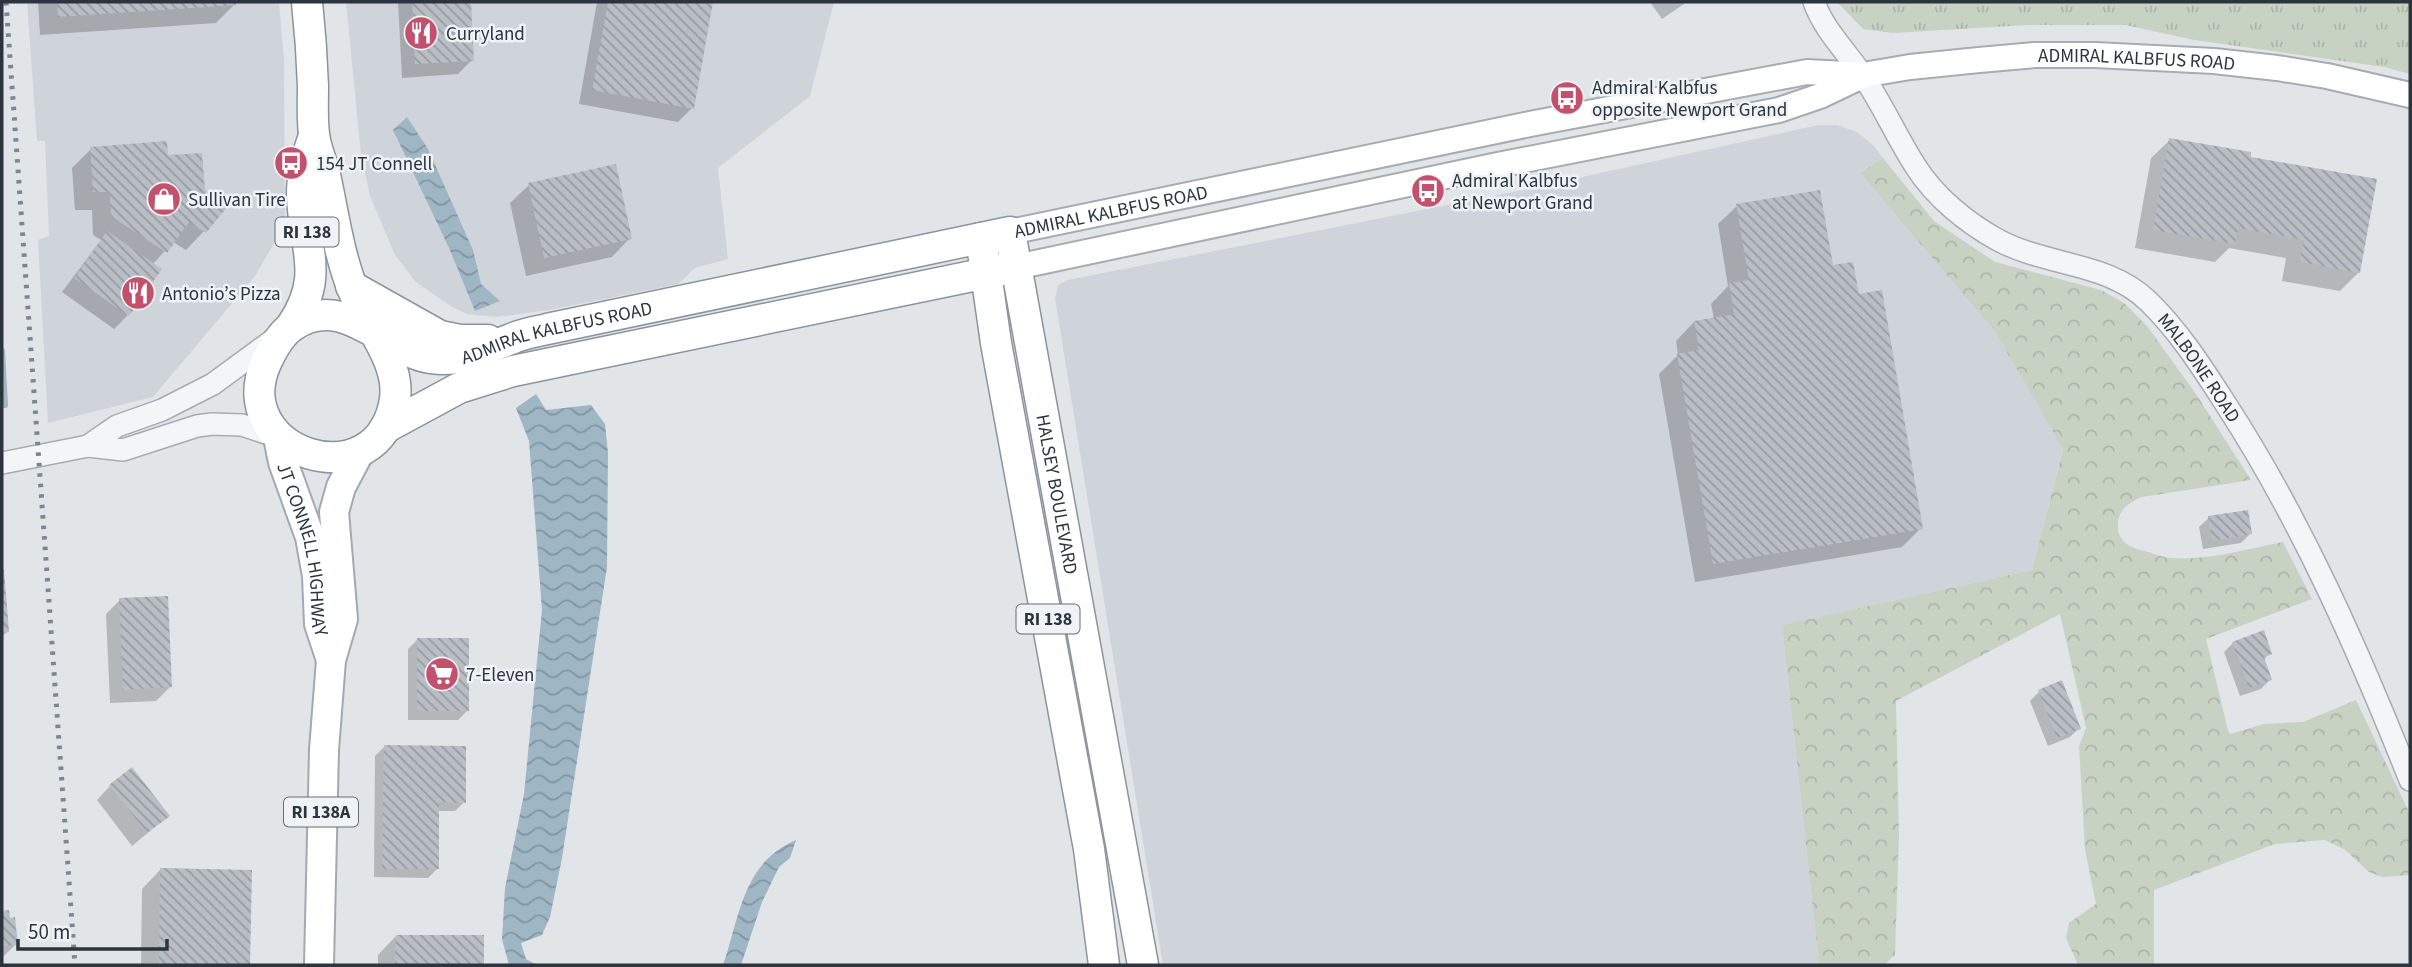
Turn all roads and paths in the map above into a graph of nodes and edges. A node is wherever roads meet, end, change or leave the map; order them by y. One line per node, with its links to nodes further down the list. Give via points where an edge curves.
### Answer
1 (307, 2): 5 (highway, RI 138)
2 (1814, 2): 3 (street, MALBONE ROAD, via 1819,18)
3 (1863, 75): 4 (main road, ADMIRAL KALBFUS ROAD, via 2035,55 2095,55 2277,68); 6 (main road, ADMIRAL KALBFUS ROAD, via 1807,72 1684,94); 8 (main road, ADMIRAL KALBFUS ROAD, via 1779,110); 20 (street, MALBONE ROAD, via 1918,170 1940,197 1968,220 2025,252 2120,280 2178,332 2277,489 2378,698)
4 (2410, 95)
5 (314, 135): 10 (highway, RI 138); 11 (highway, RI 138, via 302,193 312,280)
6 (1010, 232): 7 (highway, ADMIRAL KALBFUS ROAD); 8 (highway, HALSEY BOULEVARD / RI 138)
7 (981, 238): 9 (highway, HALSEY BOULEVARD); 13 (highway, ADMIRAL KALBFUS ROAD)
8 (1016, 267): 9 (highway, ADMIRAL KALBFUS ROAD); 23 (highway, HALSEY BOULEVARD / RI 138)
9 (985, 273): 14 (highway, ADMIRAL KALBFUS ROAD, via 513,371 459,388); 22 (highway, HALSEY BOULEVARD / RI 138, via 1087,838)
10 (351, 286): 12 (highway); 13 (highway, via 444,337)
11 (292, 326): 12 (highway, via 327,315); 15 (highway, RI 138, via 261,377 263,409); 16 (street, via 213,384 117,426)
12 (371, 328): 13 (highway, ADMIRAL KALBFUS ROAD, via 408,351 441,359 472,356); 14 (highway, via 395,380 394,402)
13 (510, 339)
14 (385, 428): 17 (highway)
15 (278, 437): 16 (street, via 242,425 212,424 123,450); 17 (highway, via 317,457); 19 (main road, JT CONNELL HIGHWAY / RI 138A, via 310,537 319,624)
16 (88, 446): 18 (street)
17 (360, 452): 19 (main road, JT CONNELL HIGHWAY / RI 138A, via 341,486 334,512 343,620)
18 (2, 463)
19 (331, 660): 21 (main road, JT CONNELL HIGHWAY / RI 138A, via 322,786)
20 (2410, 780)
21 (319, 965)
22 (1104, 965)
23 (1143, 965)

